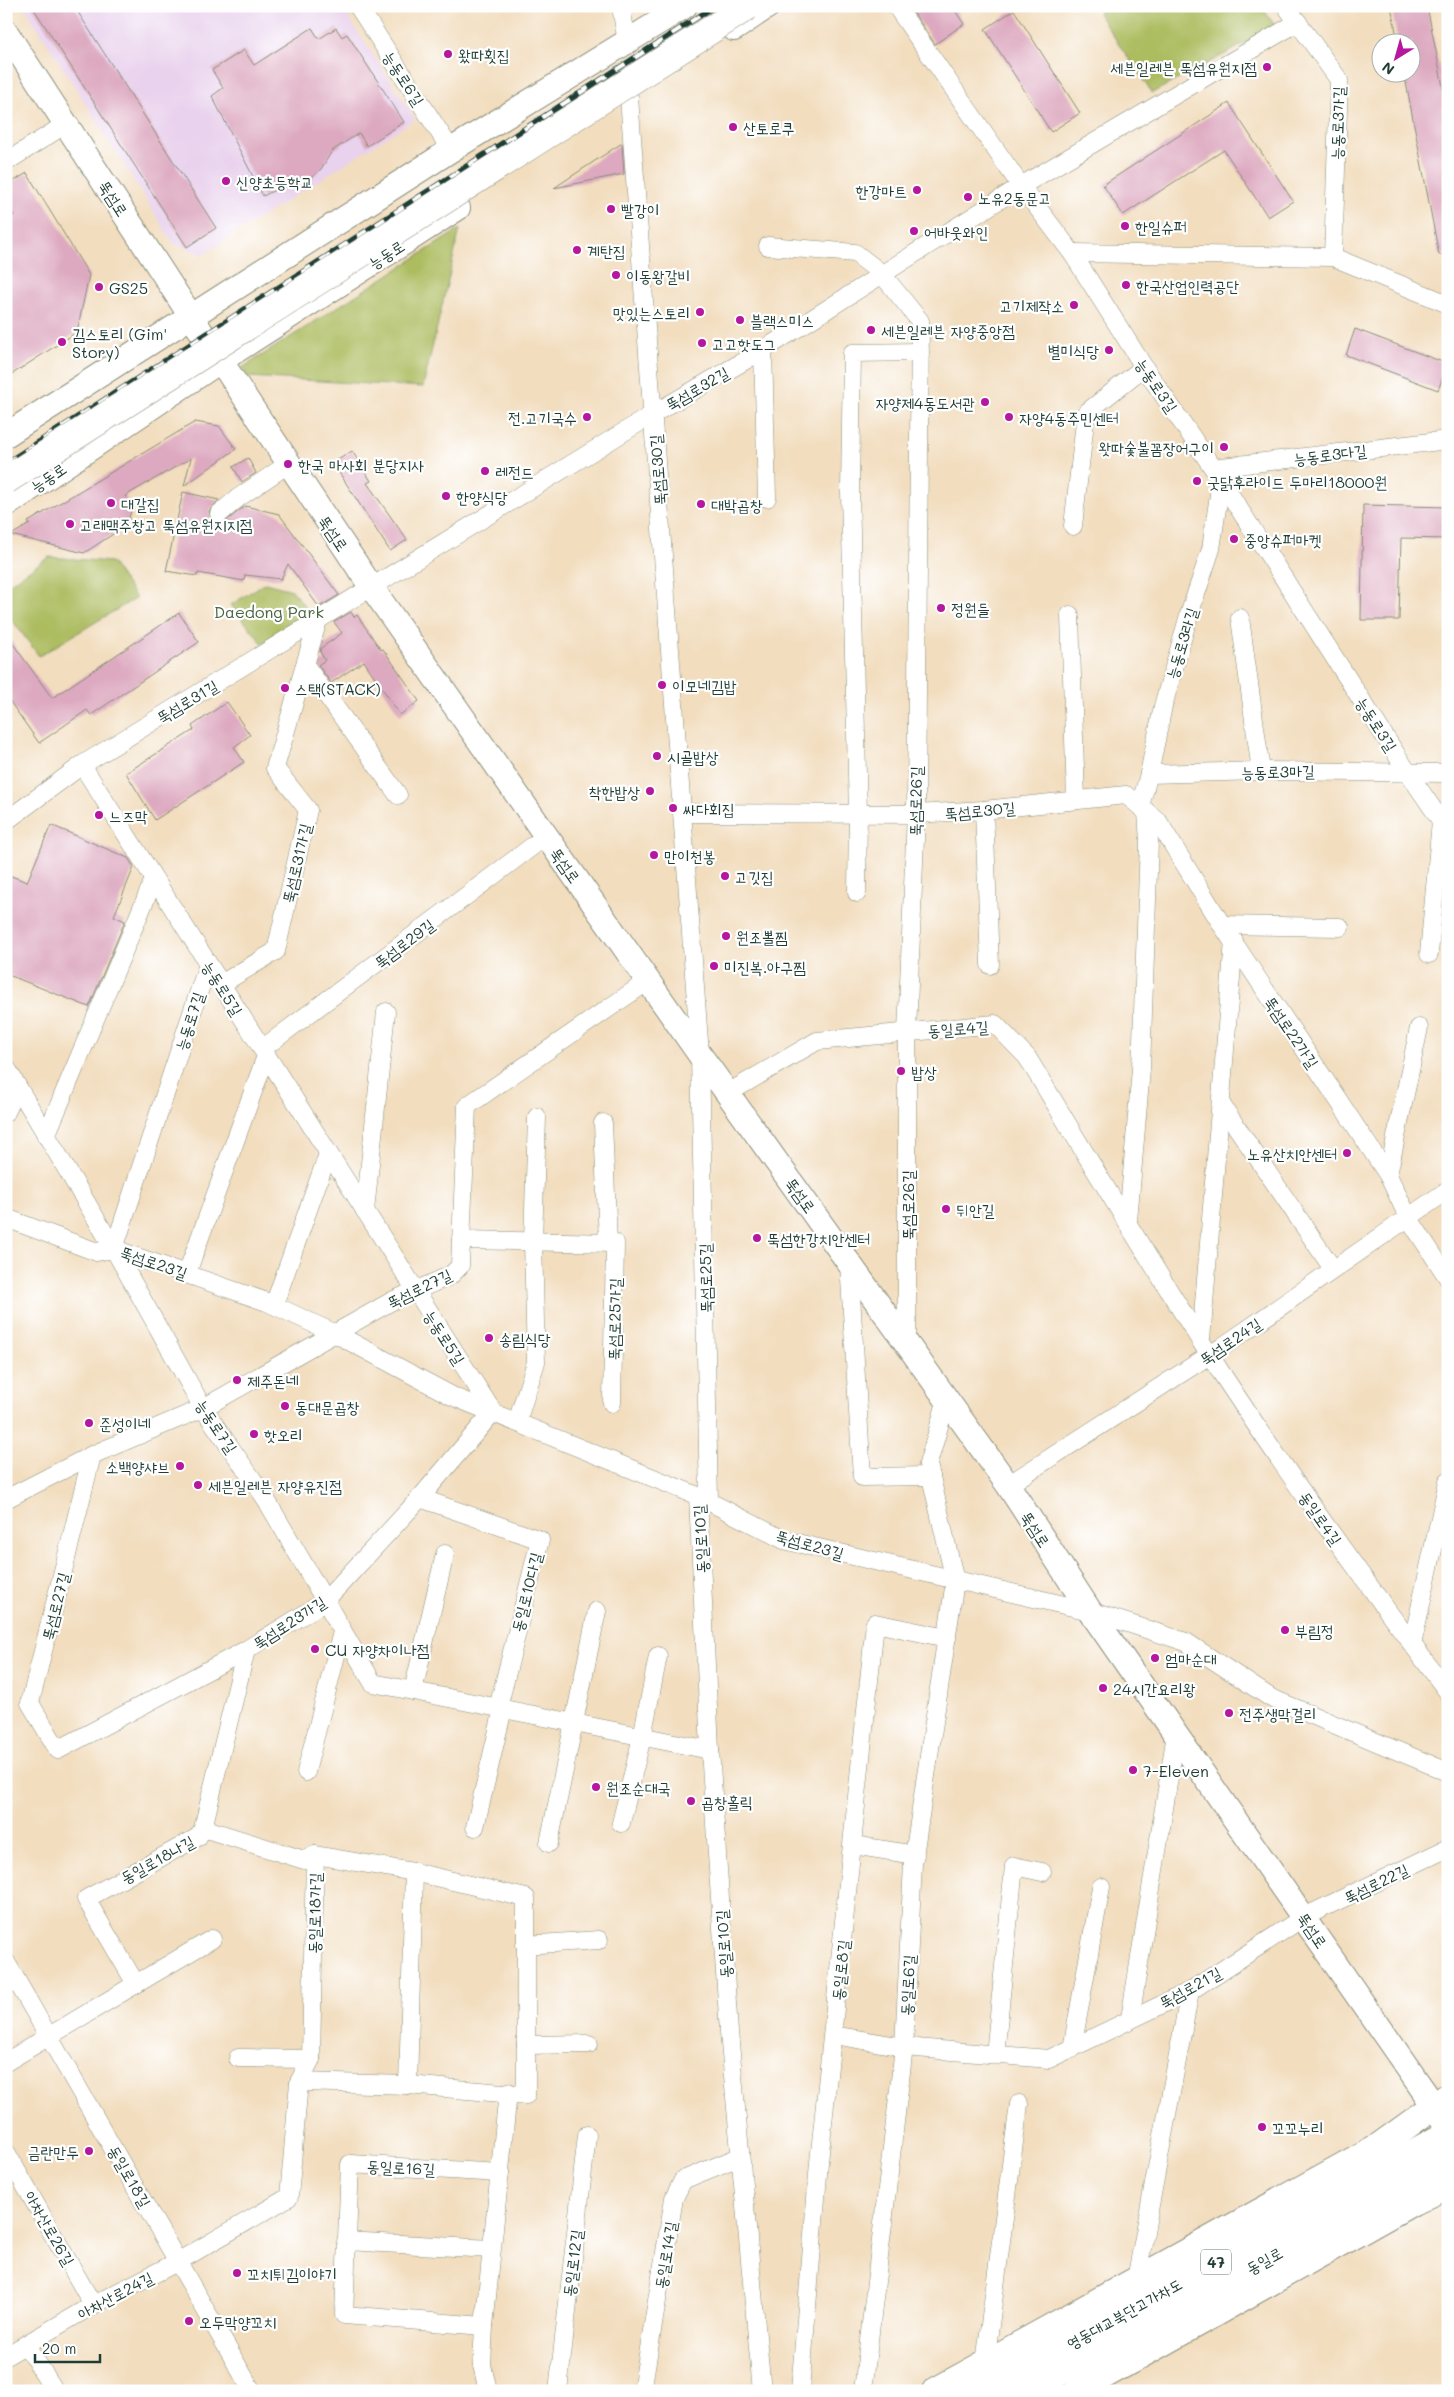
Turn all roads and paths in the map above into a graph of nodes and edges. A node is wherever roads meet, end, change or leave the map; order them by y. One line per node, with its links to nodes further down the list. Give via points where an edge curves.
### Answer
1 (358, 6): 14 (street, 능동로6길)
2 (621, 6): 11 (street)
3 (685, 6): 11 (main road)
4 (721, 6): 30 (highway)
5 (748, 6): 33 (highway, bridge)
6 (768, 6): 12 (main road, 능동로)
7 (896, 6): 16 (street, 능동로3길)
8 (1286, 6): 9 (street, 능동로3가길)
9 (1298, 22): 16 (street, 뚝섬로32길); 19 (street, 능동로3가길, via 1339,80)
10 (6, 32): 13 (main road, 뚝섬로)
11 (627, 43): 14 (main road)
12 (629, 97): 25 (main road, 능동로); 27 (street, 뚝섬로30길)
13 (66, 124): 15 (street); 22 (main road, 뚝섬로)
14 (451, 150): 22 (main road)
15 (6, 162)
16 (1021, 186): 18 (street, 능동로3길); 20 (street, 뚝섬로32길)
17 (768, 246): 20 (street, 뚝섬로26길, via 855,253)
18 (1072, 253): 19 (street); 26 (street, 능동로3길)
19 (1333, 257): 21 (street)
20 (881, 273): 23 (street, 뚝섬로32길); 24 (street, 뚝섬로26길, via 920,321)
21 (1448, 304)
22 (192, 318): 25 (main road, 뚝섬로); 28 (main road)
23 (763, 350): 27 (street, 뚝섬로32길); 34 (street)
24 (920, 352): 54 (street, via 852,352 850,492); 55 (street, 뚝섬로26길)
25 (220, 361): 31 (main road, 뚝섬로); 35 (main road, 능동로)
26 (1144, 366): 32 (street, 능동로3길); 37 (street, via 1086,413)
27 (653, 414): 38 (street, 뚝섬로32길); 53 (street, 뚝섬로30길)
28 (6, 435)
29 (1448, 440): 32 (street, 능동로3다길)
30 (6, 464)
31 (288, 464): 36 (street); 38 (main road, 뚝섬로)
32 (1217, 474): 45 (street, 능동로3길); 47 (street, 능동로3라길, via 1211,549 1162,706)
33 (6, 480)
34 (767, 498)
35 (6, 505)
36 (219, 514)
37 (1073, 526)
38 (372, 588): 41 (street, 뚝섬로31길); 58 (main road, 뚝섬로)
39 (1070, 615): 50 (street)
40 (1240, 618): 44 (street)
41 (318, 620): 42 (street, 뚝섬로31가길); 43 (street, 뚝섬로31길)
42 (305, 665): 48 (street); 68 (street, 뚝섬로31가길, via 276,768 308,810 276,951)
43 (82, 765): 56 (street, 뚝섬로31길); 59 (street, 능동로5길)
44 (1261, 771): 45 (street, 능동로3마길); 47 (street, 능동로3마길)
45 (1407, 771): 46 (street); 57 (street, 능동로3길)
46 (1448, 773)
47 (1149, 774): 51 (street, 능동로3라길)
48 (398, 795)
49 (1126, 795): 50 (street, 뚝섬로30길); 51 (street, 뚝섬로22가길)
50 (1076, 800): 52 (street, 뚝섬로30길)
51 (1143, 809): 61 (street, 뚝섬로22가길, via 1158,821); 88 (street, via 1149,842 1141,1069)
52 (984, 810): 55 (street, 뚝섬로30길); 66 (street)
53 (682, 814): 54 (street, 뚝섬로30길); 73 (street, 뚝섬로30길)
54 (858, 814): 55 (street, 뚝섬로30길); 60 (street)
55 (916, 814): 71 (street, 뚝섬로26길)
56 (6, 821)
57 (1444, 826): 64 (street)
58 (546, 836): 67 (main road, 뚝섬로); 72 (street, 뚝섬로29길)
59 (154, 879): 65 (street, 능동로5길); 81 (street)
60 (857, 893)
61 (1222, 925): 62 (street); 63 (street, 뚝섬로22가길)
62 (1340, 927)
63 (1234, 941): 77 (street); 83 (street, 뚝섬로22가길)
64 (1429, 954)
65 (208, 964): 68 (street, 능동로5길); 92 (street, 능동로7길)
66 (990, 965)
67 (648, 981): 73 (main road, 뚝섬로); 89 (street, 뚝섬로27길, via 467,1106)
68 (221, 984): 72 (street, 능동로5길)
69 (386, 1012): 85 (street)
70 (1419, 1028): 83 (street)
71 (907, 1032): 76 (street, 동일로4길, via 817,1041); 88 (street, 동일로4길, via 995,1024 1026,1057); 100 (street, 뚝섬로26길)
72 (264, 1052): 82 (street, 능동로5길); 95 (street)
73 (700, 1055): 76 (main road, 뚝섬로); 113 (street, 뚝섬로25길)
74 (6, 1067): 75 (street, 능동로7길)
75 (18, 1088): 78 (street); 81 (street, 능동로7길)
76 (728, 1093): 93 (main road, 뚝섬로)
77 (1221, 1104): 94 (street); 101 (street)
78 (6, 1112)
79 (537, 1117): 90 (street)
80 (603, 1123): 91 (street, 뚝섬로25가길)
81 (46, 1136): 92 (street, 능동로7길)
82 (328, 1154): 85 (street, 능동로5길); 98 (street)
83 (1388, 1175): 86 (street, 뚝섬로22가길)
84 (1448, 1190): 86 (street, 뚝섬로24길)
85 (365, 1211): 97 (street, 능동로5길)
86 (1408, 1217): 94 (street, 뚝섬로24길); 96 (street, 뚝섬로22가길)
87 (6, 1218): 92 (street, 뚝섬로23길, via 97,1252)
88 (1128, 1221): 101 (street, 동일로4길)
89 (461, 1240): 90 (street); 97 (street, 뚝섬로27길, via 460,1266 451,1275)
90 (533, 1241): 91 (street); 106 (street, via 536,1362)
91 (608, 1243): 103 (street, 뚝섬로25가길, via 615,1243)
92 (114, 1248): 95 (street, 뚝섬로23길); 104 (street, 능동로7길)
93 (849, 1262): 100 (main road, 뚝섬로); 108 (street, via 862,1477)
94 (1333, 1269): 101 (street, 뚝섬로24길)
95 (187, 1273): 98 (street, 뚝섬로23길)
96 (1448, 1278)
97 (415, 1291): 99 (street, 뚝섬로27길); 105 (street, 능동로5길)
98 (274, 1305): 99 (street, 뚝섬로23길)
99 (336, 1334): 104 (street, 뚝섬로27길); 105 (street, 뚝섬로23길, via 454,1397)
100 (907, 1342): 102 (main road, 뚝섬로)
101 (1205, 1348): 110 (street, 뚝섬로24길); 121 (street, 동일로4길)
102 (948, 1399): 108 (street, via 928,1464); 110 (main road, 뚝섬로)
103 (612, 1403)
104 (203, 1408): 107 (street, 뚝섬로27길); 116 (street, 능동로7길, via 264,1496)
105 (493, 1412): 106 (street, 뚝섬로23길); 112 (street, 뚝섬로23가길)
106 (516, 1422): 113 (street, 뚝섬로23길)
107 (92, 1456): 111 (street, 뚝섬로27길); 130 (street, 뚝섬로27길, via 30,1703)
108 (931, 1476): 115 (street)
109 (1448, 1481): 121 (street)
110 (1008, 1485): 118 (main road, 뚝섬로)
111 (7, 1497)
112 (420, 1498): 116 (street, 뚝섬로23가길); 126 (street, 동일로10다길, via 540,1540)
113 (704, 1499): 115 (street, 뚝섬로23길, via 784,1540); 131 (street, 동일로10길)
114 (445, 1554): 124 (street)
115 (955, 1581): 118 (street, 뚝섬로23길); 120 (street, 동일로6길)
116 (324, 1602): 119 (street); 122 (street, 뚝섬로23가길)
117 (597, 1611): 127 (street)
118 (1090, 1611): 128 (main road, 뚝섬로); 133 (street, via 1186,1642 1271,1698)
119 (342, 1632): 124 (street, via 373,1683); 132 (street)
120 (947, 1638): 138 (street, 동일로8길, via 875,1623); 141 (street, 동일로6길)
121 (1412, 1645): 125 (street, 동일로4길)
122 (246, 1650): 130 (street, 뚝섬로23가길); 136 (street, 동일로18나길)
123 (658, 1656): 129 (street)
124 (413, 1691): 126 (street)
125 (1448, 1692)
126 (500, 1709): 127 (street); 135 (street, 동일로10다길)
127 (575, 1723): 129 (street); 137 (street)
128 (1176, 1734): 145 (main road, 뚝섬로); 152 (street)
129 (642, 1737): 131 (street); 134 (street)
130 (58, 1750)
131 (710, 1750): 172 (street, 동일로10길)
132 (306, 1772)
133 (1448, 1772)
134 (621, 1823)
135 (475, 1827)
136 (203, 1828): 140 (street, 동일로18가길, via 304,1860); 150 (street, 동일로18나길, via 198,1837 86,1898)
137 (549, 1843)
138 (853, 1845): 141 (street); 154 (street, 동일로8길)
139 (1448, 1848): 145 (street, 뚝섬로22길)
140 (315, 1855): 142 (street); 161 (street, 동일로18가길)
141 (915, 1855): 157 (street, 동일로6길)
142 (414, 1872): 148 (street, via 526,1898); 164 (street)
143 (1042, 1872): 159 (street, via 1014,1866)
144 (1102, 1887): 158 (street)
145 (1304, 1917): 151 (street, 뚝섬로21길); 166 (main road, 뚝섬로)
146 (212, 1939): 150 (street)
147 (599, 1940): 148 (street)
148 (525, 1945): 156 (street)
149 (6, 1962): 153 (street, 동일로18길)
150 (136, 1984): 153 (street)
151 (1190, 1991): 152 (street, 뚝섬로21길); 179 (street)
152 (1130, 2019): 158 (street, 뚝섬로21길)
153 (50, 2036): 162 (street); 178 (street, 동일로18길)
154 (833, 2036): 157 (street, 뚝섬로21길); 190 (street, 동일로8길)
155 (589, 2044): 156 (street)
156 (526, 2045): 165 (street, via 526,2095)
157 (904, 2047): 159 (street, 뚝섬로21길); 191 (street, 동일로6길)
158 (1072, 2049): 159 (street, 뚝섬로21길, via 1049,2059)
159 (995, 2055)
160 (238, 2058): 161 (street)
161 (311, 2059): 163 (street, 동일로18가길)
162 (6, 2062)
163 (299, 2082): 164 (street); 178 (street, 동일로18가길, via 288,2197)
164 (408, 2085): 165 (street)
165 (508, 2092): 174 (street)
166 (1440, 2100): 168 (main road, 뚝섬로); 179 (main road, via 1378,2146)
167 (1019, 2104): 183 (street)
168 (1448, 2126)
169 (1448, 2133): 193 (main road, 영동대교북단고가차도 / 47)
170 (587, 2135): 187 (street, 동일로12길)
171 (6, 2152): 180 (street, 아차산로26길)
172 (739, 2157): 188 (street, 동일로14길, via 683,2180 674,2198); 189 (street, 동일로10길)
173 (1448, 2158): 194 (main road, 동일로 / 47)
174 (500, 2173): 176 (street, 동일로16길, via 350,2164); 177 (street)
175 (1448, 2185): 195 (main road)
176 (346, 2241): 177 (street); 181 (street, 동일로16길, via 344,2315)
177 (490, 2249): 181 (street)
178 (179, 2261): 180 (street, 아차산로24길); 185 (street, 동일로18길)
179 (1136, 2280): 183 (main road)
180 (93, 2305): 182 (street, 아차산로24길)
181 (484, 2326): 186 (street, via 482,2366)
182 (13, 2348): 184 (street, 아차산로24길)
183 (985, 2363): 192 (main road)
184 (55, 2391)
185 (252, 2391)
186 (488, 2391)
187 (558, 2391)
188 (642, 2391)
189 (762, 2391)
190 (800, 2391)
191 (863, 2391)
192 (935, 2391)
193 (984, 2391)
194 (1027, 2391)
195 (1076, 2391)

